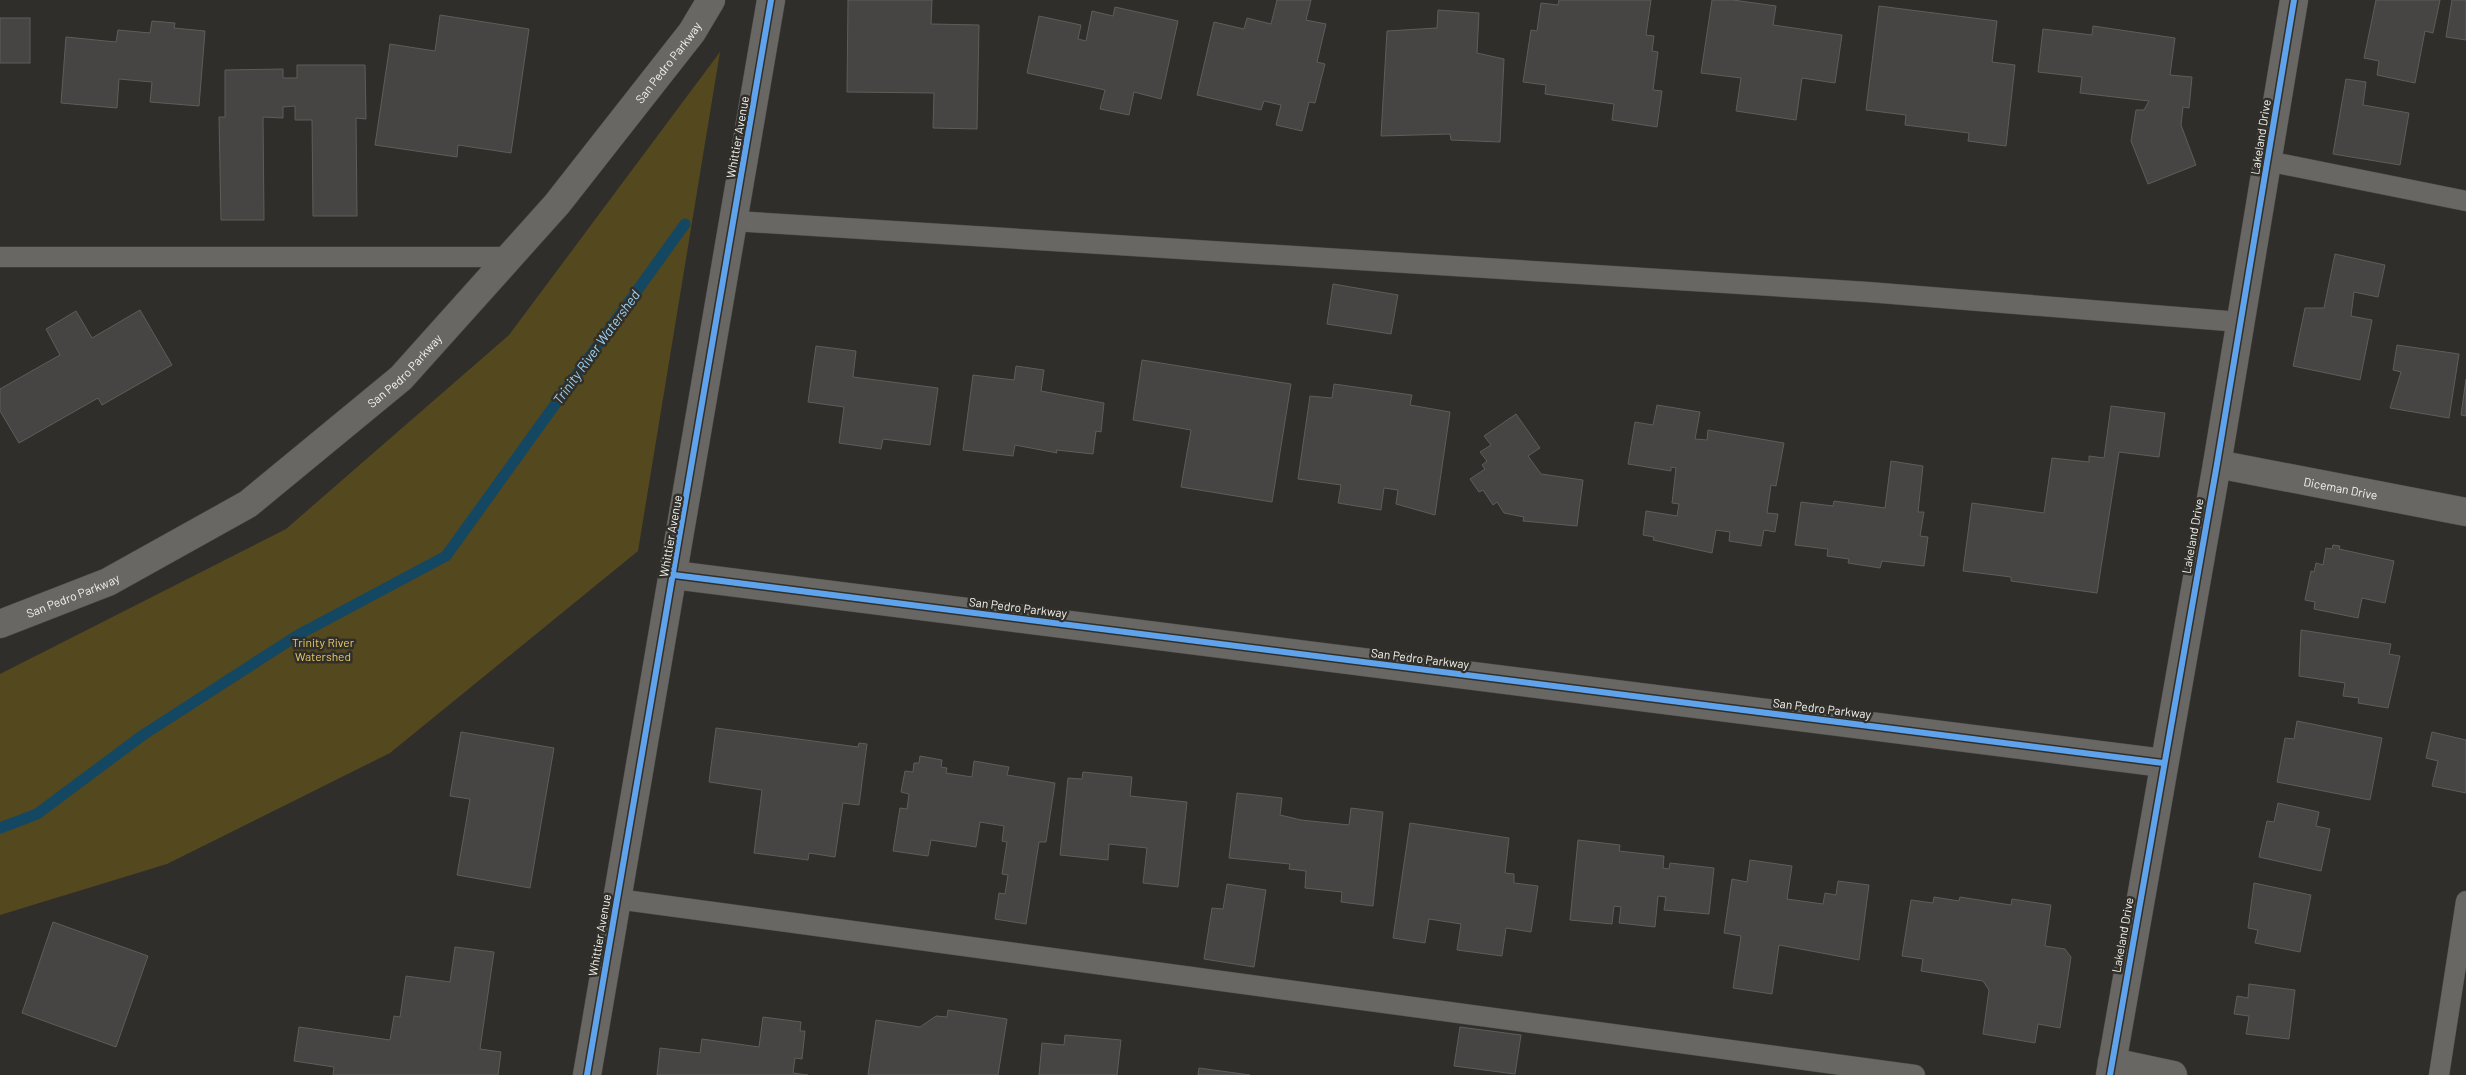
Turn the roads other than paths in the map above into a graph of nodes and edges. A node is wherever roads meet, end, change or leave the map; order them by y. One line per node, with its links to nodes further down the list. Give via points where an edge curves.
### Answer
1 (711, 0): 8 (street, San Pedro Parkway, via 692,32 557,204)
2 (771, 0): 6 (street, Whittier Avenue)
3 (2294, 0): 4 (street, Lakeland Drive)
4 (2268, 161): 5 (lane); 9 (street, Lakeland Drive)
5 (2466, 201)
6 (734, 221): 9 (lane, via 1868,292); 12 (street, Whittier Avenue)
7 (0, 257): 8 (lane)
8 (510, 257): 13 (street, San Pedro Parkway, via 401,378 248,504 108,582)
9 (2240, 322): 10 (street, Lakeland Drive)
10 (2216, 464): 11 (street, Diceman Drive); 14 (street, Lakeland Drive)
11 (2466, 512)
12 (674, 575): 14 (street, San Pedro Parkway); 15 (street, Whittier Avenue)
13 (0, 624)
14 (2163, 763): 17 (street, Lakeland Drive)
15 (617, 899): 18 (street, Whittier Avenue); 19 (lane)
16 (2466, 901): 21 (lane)
17 (2111, 1069): 20 (street)
18 (587, 1075)
19 (1915, 1075)
20 (2173, 1075)
21 (2439, 1075)

